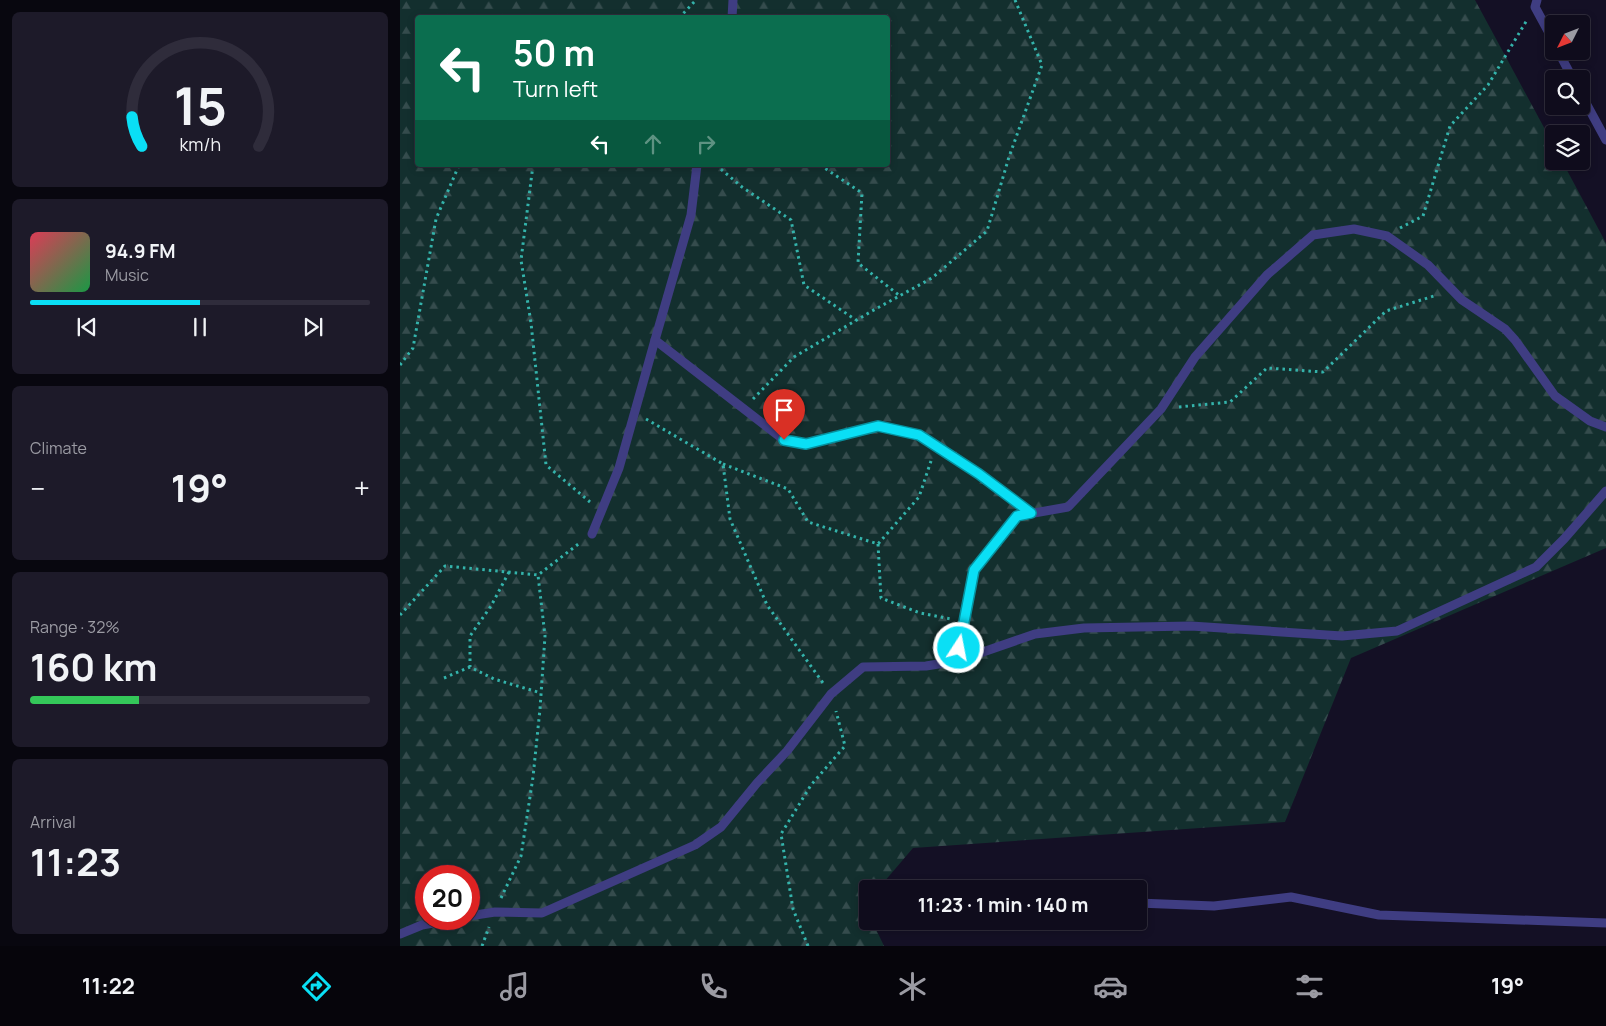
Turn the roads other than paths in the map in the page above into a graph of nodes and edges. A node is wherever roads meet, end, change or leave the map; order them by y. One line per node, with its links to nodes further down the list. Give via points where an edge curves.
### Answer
1 (733, 0): 3 (lane)
2 (1536, 3): 4 (lane)
3 (732, 15)
4 (1545, 22)
5 (1590, 111): 6 (lane)
6 (1606, 140)
7 (697, 167): 8 (lane, via 690,215)
8 (655, 340): 11 (lane, via 784,440 806,444 878,426 919,435); 12 (lane, via 619,468)
9 (1606, 427): 11 (lane, via 1590,421 1555,396 1505,329 1462,300 1428,266 1387,236 1354,228 1313,235 1267,274 1195,357 1161,409 1068,507)
10 (1606, 491): 13 (lane, via 1536,567 1397,631 1342,636 1191,626 1084,628 1035,634)
11 (1031, 513): 13 (lane, via 1017,516 974,570)
12 (592, 534)
13 (957, 661): 15 (lane, via 926,666 863,667 831,694 721,827 695,846 542,912)
14 (1147, 903): 16 (lane, via 1214,906 1291,897 1380,916)
15 (480, 914)
16 (1606, 923)
17 (415, 928): 18 (lane)
18 (400, 934)

